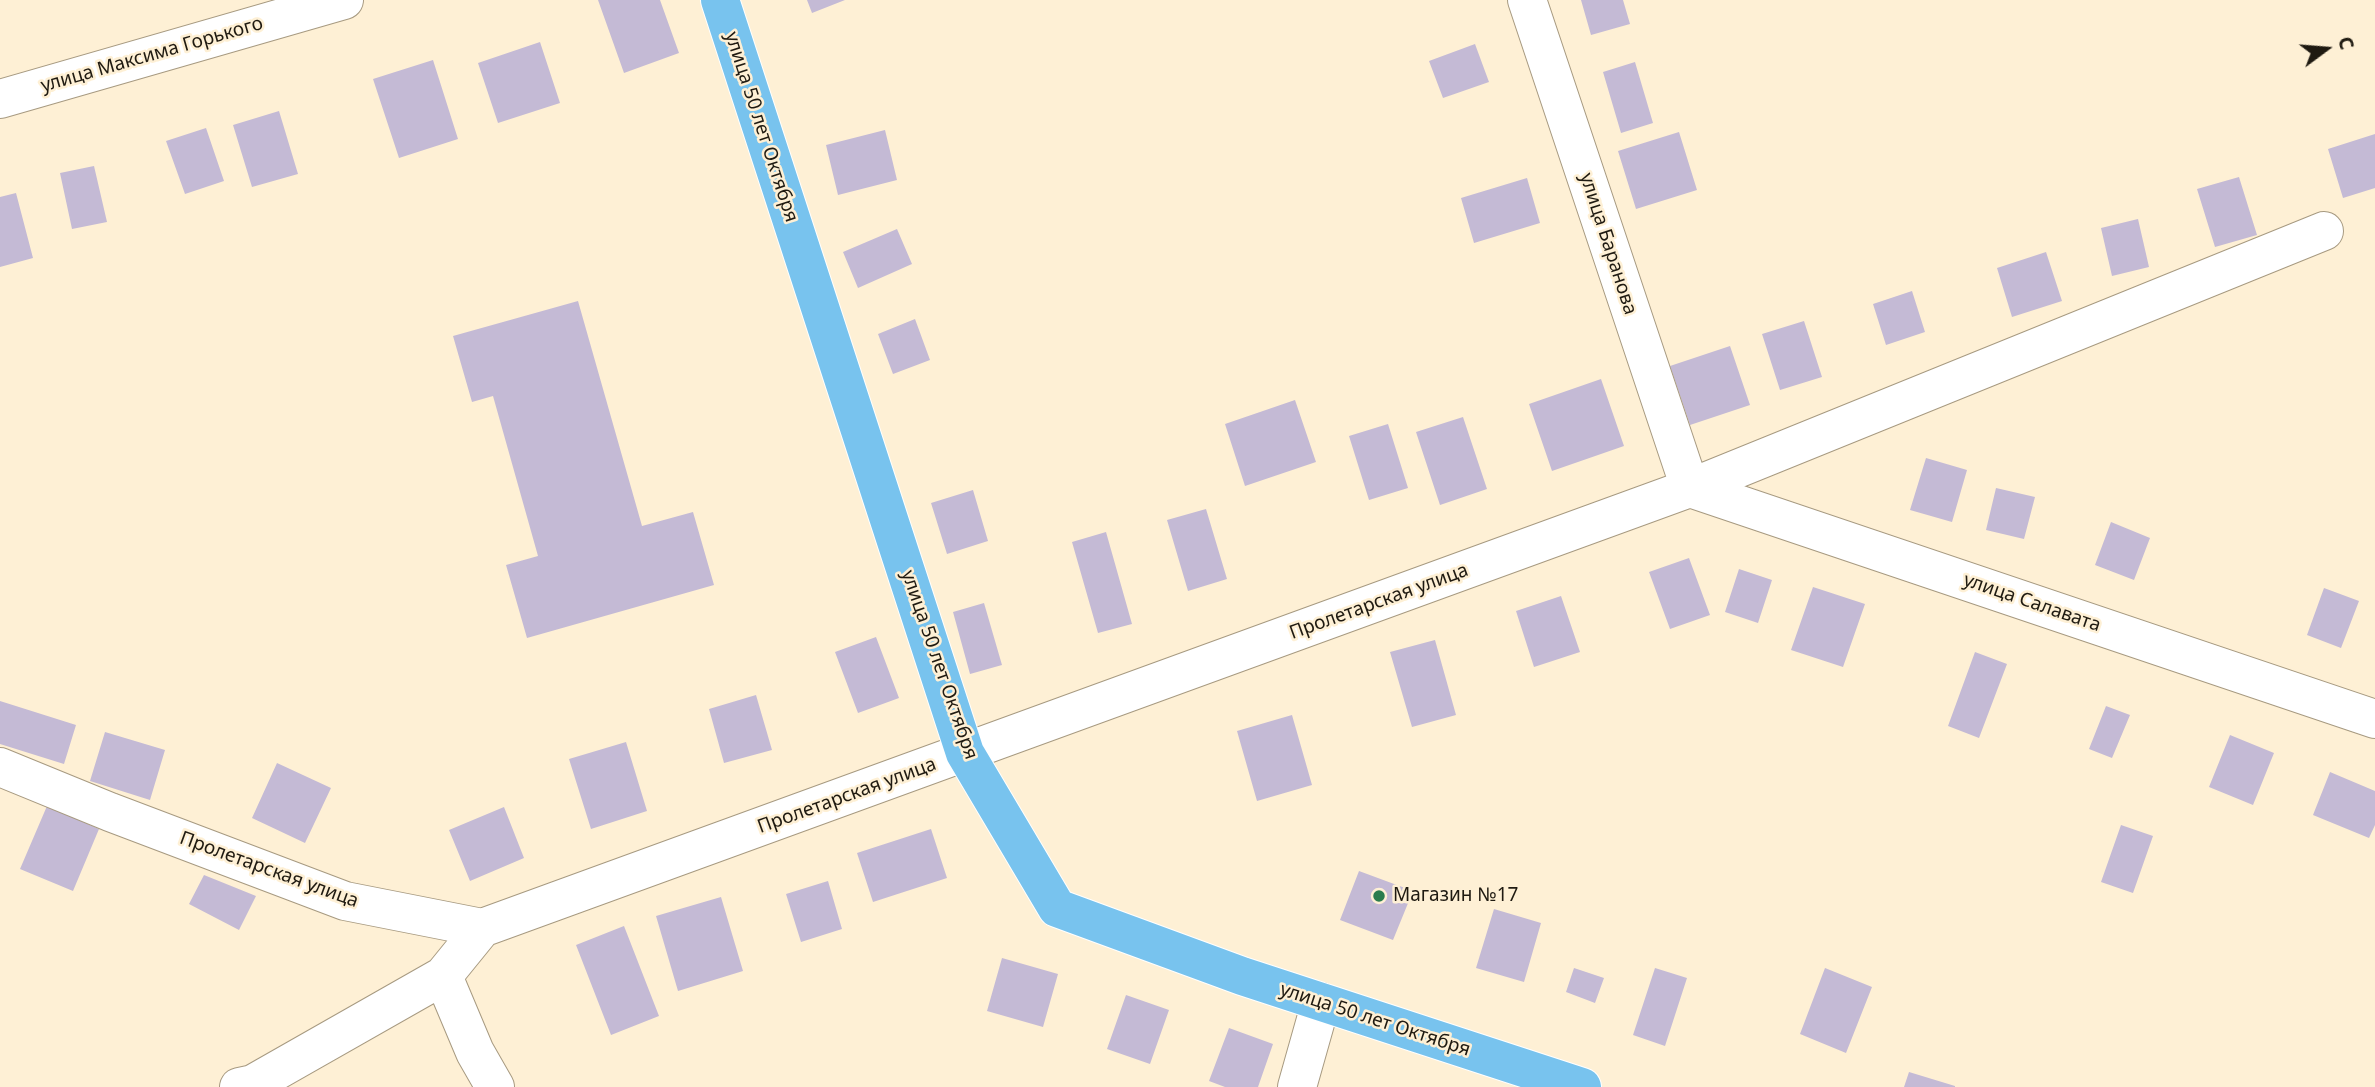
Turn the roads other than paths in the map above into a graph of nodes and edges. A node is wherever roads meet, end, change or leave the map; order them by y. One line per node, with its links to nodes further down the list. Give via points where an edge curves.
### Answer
1 (344, 0): 4 (street, улица Максима Горького)
2 (720, 0): 8 (main road, улица 50 лет Октября)
3 (1527, 0): 6 (street, улица Баранова)
4 (0, 99)
5 (2324, 231): 6 (street, Пролетарская улица)
6 (1690, 488): 7 (street, улица Салавата); 8 (street, Пролетарская улица)
7 (2375, 719)
8 (965, 753): 10 (street, Пролетарская улица); 12 (main road, улица 50 лет Октября, via 1057,908)
9 (0, 767): 10 (street, Пролетарская улица, via 345,901)
10 (482, 928): 11 (street)
11 (443, 976): 13 (street, via 253,1084); 14 (street)
12 (1321, 1002): 15 (street); 16 (main road, улица 50 лет Октября)
13 (239, 1087)
14 (495, 1087)
15 (1297, 1087)
16 (1582, 1087)

